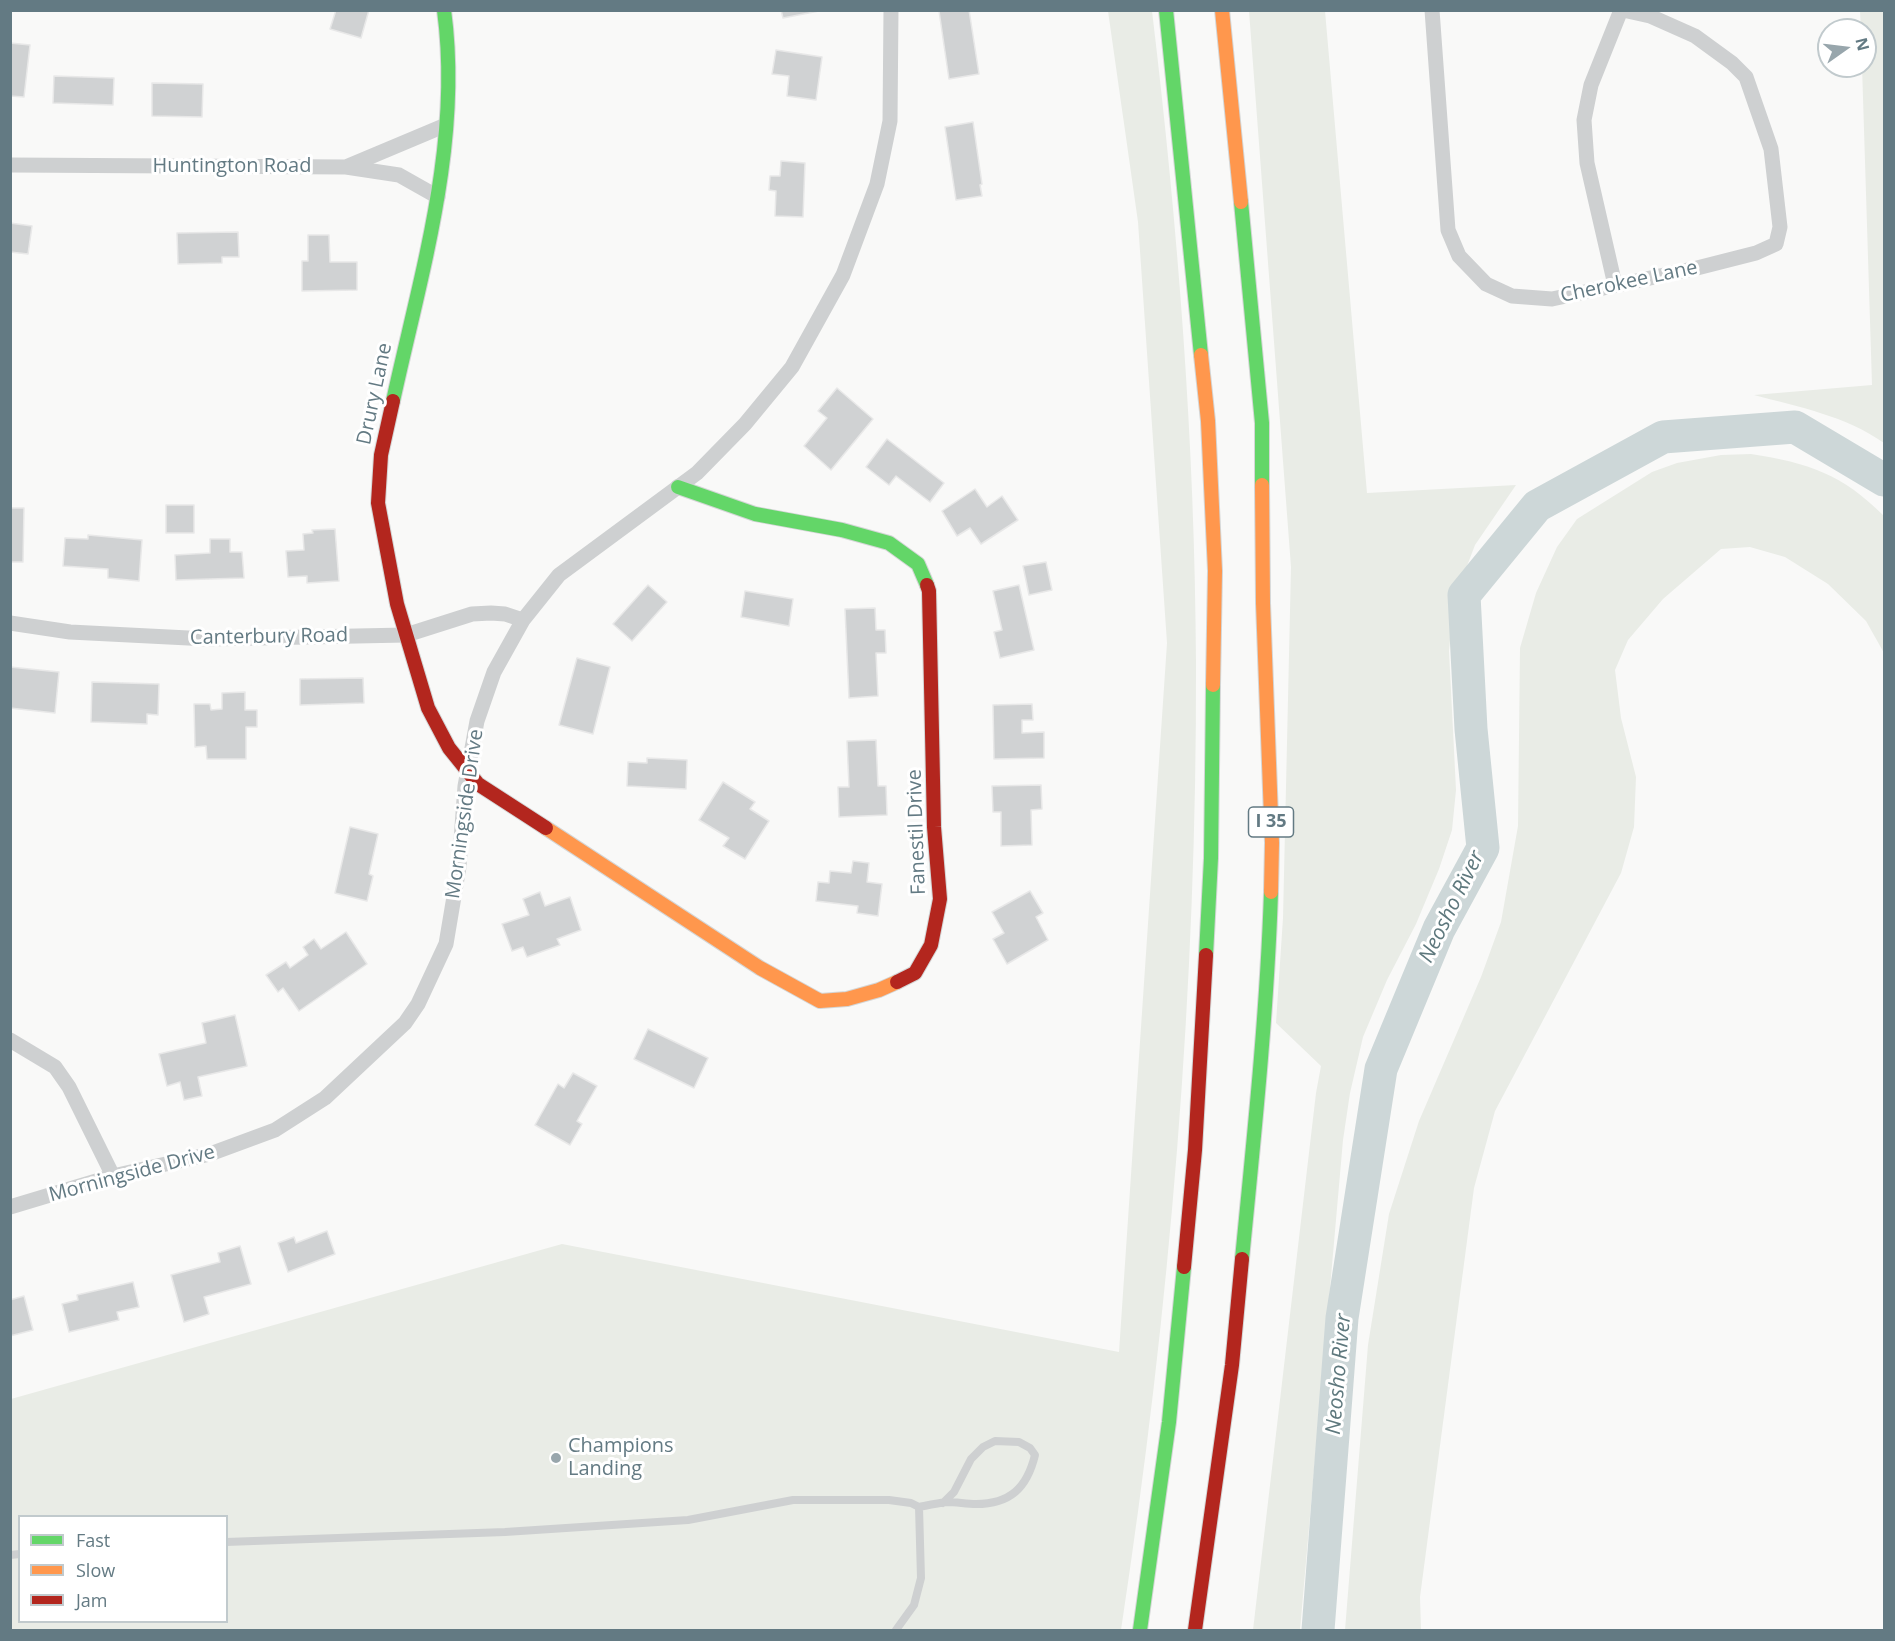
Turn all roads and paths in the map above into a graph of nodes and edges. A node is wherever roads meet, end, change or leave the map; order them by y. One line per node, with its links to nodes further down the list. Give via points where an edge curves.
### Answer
1 (444, 10): 7 (main road, Drury Lane)
2 (891, 10): 12 (street, Morningside Drive, via 890,121 877,184 843,275 792,367 745,424)
3 (1166, 10): 24 (main road, via 1208,421 1215,571 1212,822 1195,1150 1169,1422)
4 (1222, 10): 25 (main road, I 35, via 1262,423 1263,603 1272,843 1263,1037 1233,1353)
5 (1432, 10): 11 (street, Cherokee Lane, via 1448,230 1459,256 1486,285 1512,296 1552,299)
6 (1622, 10): 11 (street, via 1591,84 1584,120 1587,163); 11 (street, Cherokee Lane, via 1650,16 1695,36 1746,77 1771,149 1780,227 1776,244 1746,256)
7 (446, 125): 9 (street, Huntington Road); 10 (main road, Drury Lane)
8 (10, 165): 9 (street, Huntington Road)
9 (346, 167): 10 (street, via 399,175)
10 (438, 197): 15 (main road, Drury Lane, via 381,455 378,503)
11 (1615, 285)
12 (678, 487): 13 (street, Morningside Drive, via 559,575); 16 (main road, Fanestil Drive, via 755,514 889,543 918,564 929,591 934,826 940,898 931,945 915,973 879,990 820,1001 760,968 478,784)
13 (523, 620): 15 (street, Canterbury Road, via 505,614 472,614); 16 (street, Morningside Drive, via 495,672 477,721)
14 (10, 623): 15 (street, Canterbury Road, via 70,632 208,639)
15 (406, 635): 16 (main road, Drury Lane, via 428,708 449,748)
16 (468, 771): 18 (street, Morningside Drive, via 459,867 446,944 405,1023 325,1098 275,1130 210,1154)
17 (10, 1040): 18 (street, via 55,1067)
18 (113, 1176): 19 (street, Morningside Drive)
19 (10, 1207)
20 (943, 1503): 20 (lane, via 1002,1501 1018,1490 1035,1455 1019,1442 995,1441 983,1447); 21 (lane)
21 (919, 1507): 22 (lane, via 889,1500 793,1500 688,1520 505,1532); 23 (lane, via 921,1578 914,1605)
22 (228, 1542)
23 (896, 1630)
24 (1140, 1630)
25 (1195, 1630)

